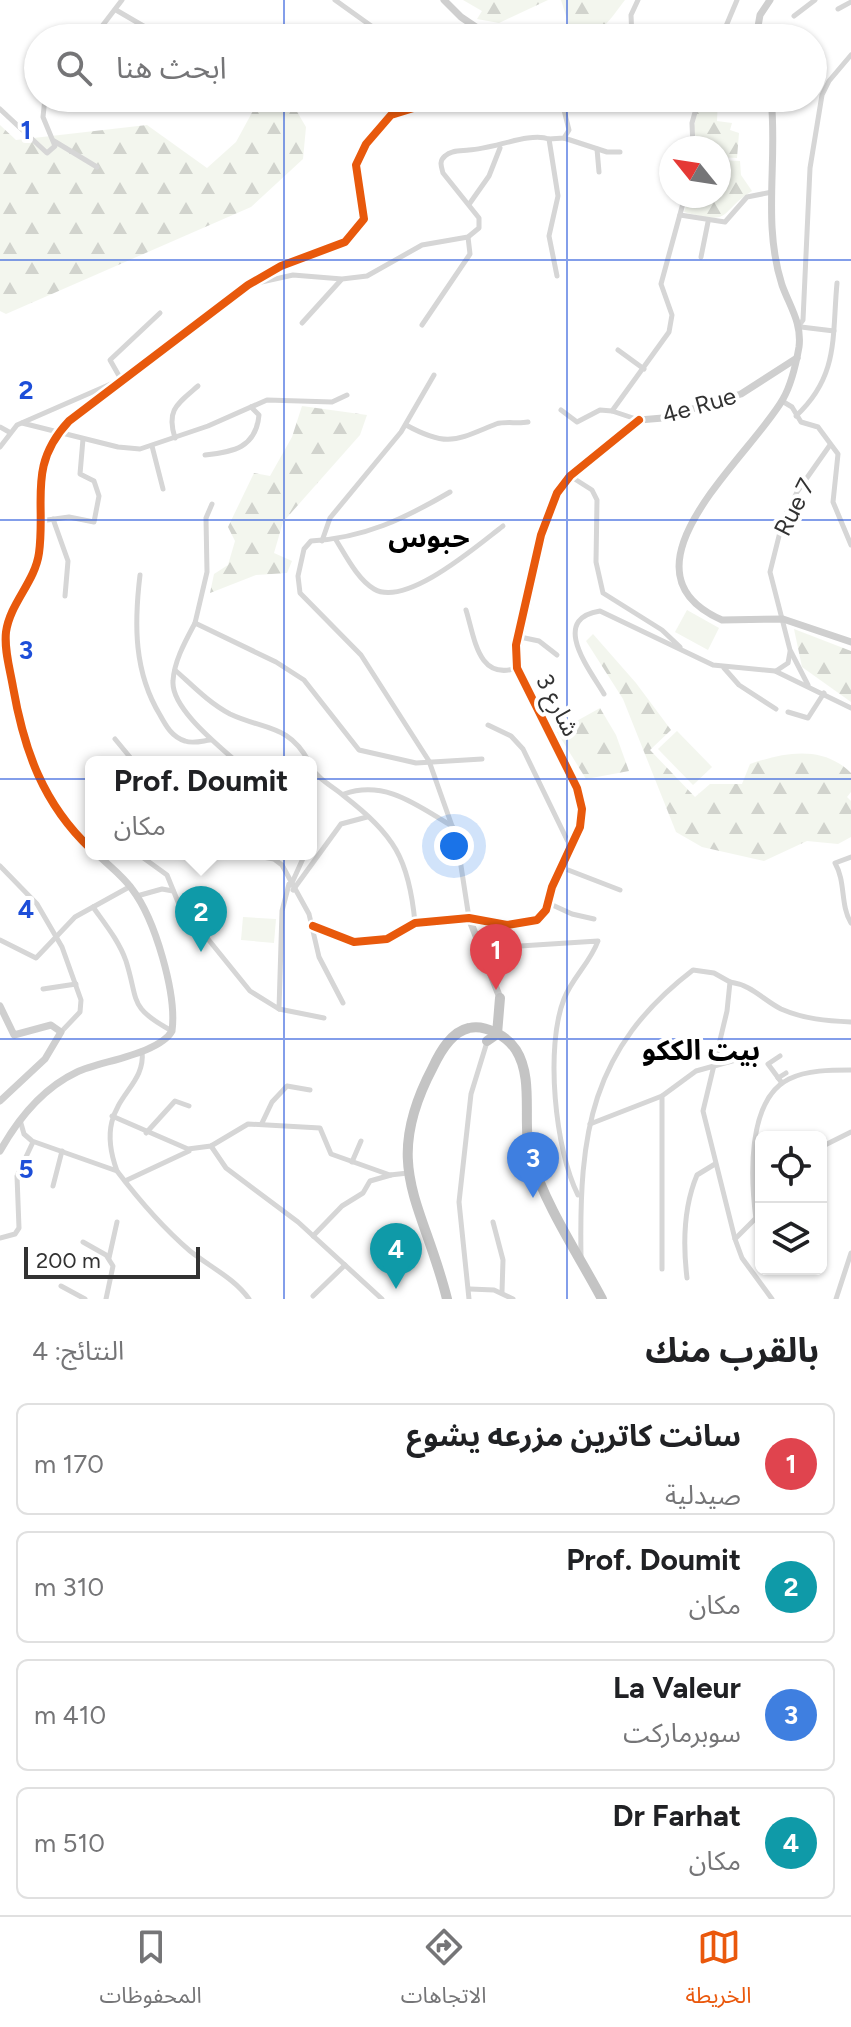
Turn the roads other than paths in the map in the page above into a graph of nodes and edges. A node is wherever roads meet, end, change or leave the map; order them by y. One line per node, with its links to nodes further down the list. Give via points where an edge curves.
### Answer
1 (122, 0): 10 (street)
2 (335, 0): 14 (street)
3 (444, 0): 15 (street)
4 (638, 0): 16 (street)
5 (737, 0): 17 (street)
6 (770, 0): 18 (street)
7 (815, 0): 11 (street)
8 (851, 2): 9 (street)
9 (838, 9)
10 (116, 10): 12 (street); 13 (street)
11 (794, 16)
12 (104, 24)
13 (140, 24)
14 (368, 24)
15 (474, 24)
16 (631, 24)
17 (727, 24)
18 (758, 24)
19 (851, 55): 20 (street)
20 (827, 85)
21 (0, 109): 33 (street, via 42,152 52,151)
22 (44, 112): 33 (street)
23 (394, 112): 29 (street)
24 (401, 112): 29 (street)
25 (566, 112): 31 (street, via 570,123)
26 (695, 112): 30 (street)
27 (771, 112): 39 (street)
28 (819, 112): 53 (street, via 810,168)
29 (391, 115): 49 (street, via 356,165 365,210 358,230 329,251 281,266)
30 (693, 136)
31 (564, 138): 32 (street); 35 (street)
32 (549, 139): 34 (street, via 532,136); 46 (street, via 557,173 557,205 549,236)
33 (54, 141): 37 (street)
34 (500, 147): 40 (street); 40 (street, via 444,156 443,173)
35 (597, 149): 36 (street); 38 (street)
36 (620, 152)
37 (97, 167)
38 (599, 172)
39 (772, 192): 43 (street, via 747,197 725,222); 53 (street, via 775,257)
40 (470, 203): 44 (street, via 480,223)
41 (682, 208): 42 (street)
42 (680, 215): 43 (street); 57 (street, via 661,284 671,323)
43 (708, 222): 45 (street)
44 (468, 237): 47 (street, via 422,245 381,271); 52 (street, via 470,254)
45 (701, 257)
46 (557, 276)
47 (342, 279): 49 (street, via 293,275); 51 (street)
48 (837, 283): 54 (street)
49 (248, 285): 59 (street)
50 (160, 313): 59 (street, via 110,360)
51 (302, 323)
52 (422, 325)
53 (800, 326): 54 (street); 56 (street)
54 (834, 331): 66 (street, via 826,377)
55 (618, 350): 57 (street)
56 (797, 358): 62 (street); 67 (street, 4e Rue, via 741,394)
57 (644, 369): 65 (street)
58 (434, 375): 70 (street)
59 (122, 381): 69 (street); 73 (street)
60 (198, 386): 74 (street, via 171,412)
61 (347, 395): 63 (street, via 332,402 276,398)
62 (782, 401): 66 (street); 93 (street, via 699,512 677,564 685,589 717,618)
63 (251, 407): 74 (street); 79 (street, via 259,415 250,443)
64 (561, 410): 65 (street, via 577,422 600,410)
65 (612, 411): 67 (street)
66 (796, 416): 76 (street, via 818,427)
67 (639, 420): 80 (street, شارع 3)
68 (528, 422): 70 (street, via 500,422 452,441)
69 (22, 423): 72 (street); 73 (street)
70 (406, 425): 88 (street, via 330,518)
71 (0, 427): 72 (street)
72 (9, 432): 78 (street)
73 (57, 434): 75 (street); 85 (street, via 43,467)
74 (175, 438): 77 (street)
75 (83, 439): 77 (street, via 131,449); 84 (street, via 80,474 94,481 99,496 94,522)
76 (830, 445): 89 (street, via 841,460 834,488 836,513); 93 (street, Rue 7, via 797,492 777,534 771,588)
77 (152, 446): 81 (street)
78 (0, 447)
79 (205, 455)
80 (570, 476): 95 (street, شارع 3, via 544,525); 97 (street, via 592,490 597,500 596,562 603,593)
81 (163, 489)
82 (450, 492): 87 (street, via 387,525)
83 (212, 504): 94 (street, via 206,518 207,572)
84 (53, 519): 85 (street); 91 (street, via 68,561)
85 (39, 521): 122 (street, via 35,570 6,632 9,664 33,767 60,815)
86 (503, 526): 87 (street, via 425,582 395,593 369,586)
87 (336, 540): 88 (street)
88 (322, 541): 117 (street, via 311,541 304,549 300,593 361,655)
89 (851, 545)
90 (140, 575): 112 (street, via 139,667 152,702 175,736 188,743)
91 (65, 596)
92 (466, 610): 100 (street, via 490,669)
93 (783, 619): 96 (street); 98 (street, Rue 7)
94 (195, 623): 102 (street); 117 (street, via 304,680 359,750)
95 (519, 637): 99 (street, via 539,641); 100 (street, شارع 3)
96 (851, 642)
97 (684, 650): 101 (street); 106 (street, via 600,611 588,613 578,623 576,646)
98 (790, 650): 103 (street, via 788,663); 104 (street, Rue 7)
99 (557, 655)
100 (517, 668): 123 (street, شارع 3, via 580,795 582,819)
101 (724, 668): 103 (street); 108 (street, via 739,685)
102 (175, 670): 112 (street, via 174,693); 115 (street, via 231,714 287,734)
103 (775, 671): 104 (street)
104 (808, 685): 105 (street)
105 (824, 693): 107 (street); 109 (street, via 808,718)
106 (604, 694)
107 (851, 708)
108 (776, 709)
109 (788, 712)
110 (488, 725): 123 (street, via 519,743)
111 (115, 739): 113 (street)
112 (211, 740): 114 (street)
113 (129, 756)
114 (230, 756)
115 (305, 756)
116 (482, 759): 117 (street)
117 (429, 761): 121 (street)
118 (317, 774): 119 (street)
119 (343, 795): 120 (street); 121 (street, via 363,788 390,792)
120 (368, 816): 124 (street, via 341,824); 142 (street, via 405,862)
121 (454, 827): 140 (street)
122 (85, 840)
123 (571, 849): 132 (street, شارع 3)
124 (317, 854)
125 (851, 857): 143 (street, via 835,863)
126 (103, 860): 133 (street)
127 (146, 860): 136 (street, via 167,875)
128 (271, 860): 134 (street, via 280,862)
129 (302, 860): 134 (street)
130 (312, 860): 134 (street)
131 (0, 866): 146 (street, via 37,904)
132 (562, 868): 135 (street); 138 (street, شارع 3)
133 (131, 886): 137 (street); 139 (street)
134 (291, 887): 145 (street); 154 (street, via 282,911)
135 (620, 890)
136 (173, 891): 137 (street); 154 (street, via 250,991)
137 (137, 896): 157 (street, via 163,963)
138 (548, 903): 141 (street); 144 (street, via 537,920)
139 (93, 907): 146 (street); 157 (street, via 118,943 136,1002)
140 (469, 918): 142 (street); 144 (street); 151 (street)
141 (594, 919)
142 (415, 923): 145 (street, via 387,939 354,942)
143 (851, 923)
144 (496, 924): 191 (street, via 508,941 520,946 598,941 566,995 558,1027 558,1111)
145 (313, 926): 152 (street, via 319,957)
146 (56, 935): 147 (street, via 33,958); 149 (street)
147 (0, 940)
148 (730, 982): 156 (street, via 789,1012); 163 (street); 174 (street, via 693,970 653,1005 603,1075)
149 (76, 984): 150 (street); 158 (street, via 80,1012)
150 (43, 989)
151 (500, 998): 159 (highway)
152 (343, 1003)
153 (0, 1006): 158 (street, via 14,1035 51,1025)
154 (279, 1009): 155 (street)
155 (324, 1018)
156 (851, 1022)
157 (172, 1031): 160 (street, via 164,1041)
158 (61, 1032): 169 (street, via 45,1059)
159 (491, 1035): 187 (highway, via 470,1028 461,1031 436,1060 412,1111); 202 (highway, via 518,1055 530,1155); 207 (street, via 471,1094 459,1202)
160 (142, 1050): 171 (street, via 141,1068); 172 (street, via 71,1075)
161 (750, 1056): 163 (street)
162 (780, 1056): 166 (street, via 768,1064)
163 (713, 1067): 168 (street, via 689,1074); 185 (street, via 703,1111)
164 (851, 1070): 166 (street)
165 (786, 1073): 166 (street)
166 (780, 1081): 192 (street, via 755,1138)
167 (310, 1090): 173 (street, via 287,1086)
168 (662, 1096): 174 (street); 204 (street)
169 (0, 1101)
170 (189, 1106): 176 (street, via 175,1101)
171 (112, 1116): 176 (street); 186 (street, via 109,1135)
172 (20, 1120): 178 (street); 182 (street)
173 (262, 1123): 180 (street, via 246,1124); 184 (street, via 320,1128 328,1151)
174 (590, 1124): 191 (street)
175 (851, 1132): 179 (street)
176 (146, 1133): 181 (street)
177 (361, 1141): 184 (street)
178 (33, 1142): 183 (street); 197 (street, via 17,1176 19,1228)
179 (827, 1144)
180 (211, 1146): 181 (street); 196 (street, via 226,1168)
181 (191, 1150): 189 (street)
182 (0, 1151)
183 (62, 1151): 186 (street); 190 (street)
184 (352, 1162): 188 (street)
185 (715, 1164): 198 (street); 205 (street, via 700,1171 691,1192 685,1231)
186 (117, 1171): 189 (street)
187 (408, 1173): 188 (street); 214 (highway)
188 (392, 1175): 196 (street, via 370,1181)
189 (125, 1181): 212 (street, via 166,1229)
190 (53, 1186)
191 (579, 1196): 202 (street)
192 (755, 1208)
193 (755, 1220): 198 (street)
194 (117, 1222): 201 (street)
195 (493, 1222): 208 (street, via 504,1267)
196 (313, 1236): 203 (street)
197 (0, 1238)
198 (735, 1239): 218 (street, via 742,1258)
199 (83, 1242): 201 (street)
200 (851, 1253): 219 (street)
201 (109, 1258): 211 (street, via 114,1270)
202 (581, 1259): 217 (highway)
203 (345, 1265): 209 (street); 213 (street)
204 (662, 1269)
205 (687, 1278)
206 (61, 1286): 210 (street)
207 (470, 1289): 208 (street); 215 (street)
208 (502, 1292): 216 (street)
209 (313, 1296)
210 (85, 1299)
211 (106, 1299)
212 (249, 1299)
213 (382, 1299)
214 (447, 1299)
215 (469, 1299)
216 (513, 1299)
217 (602, 1299)
218 (772, 1299)
219 (836, 1299)

